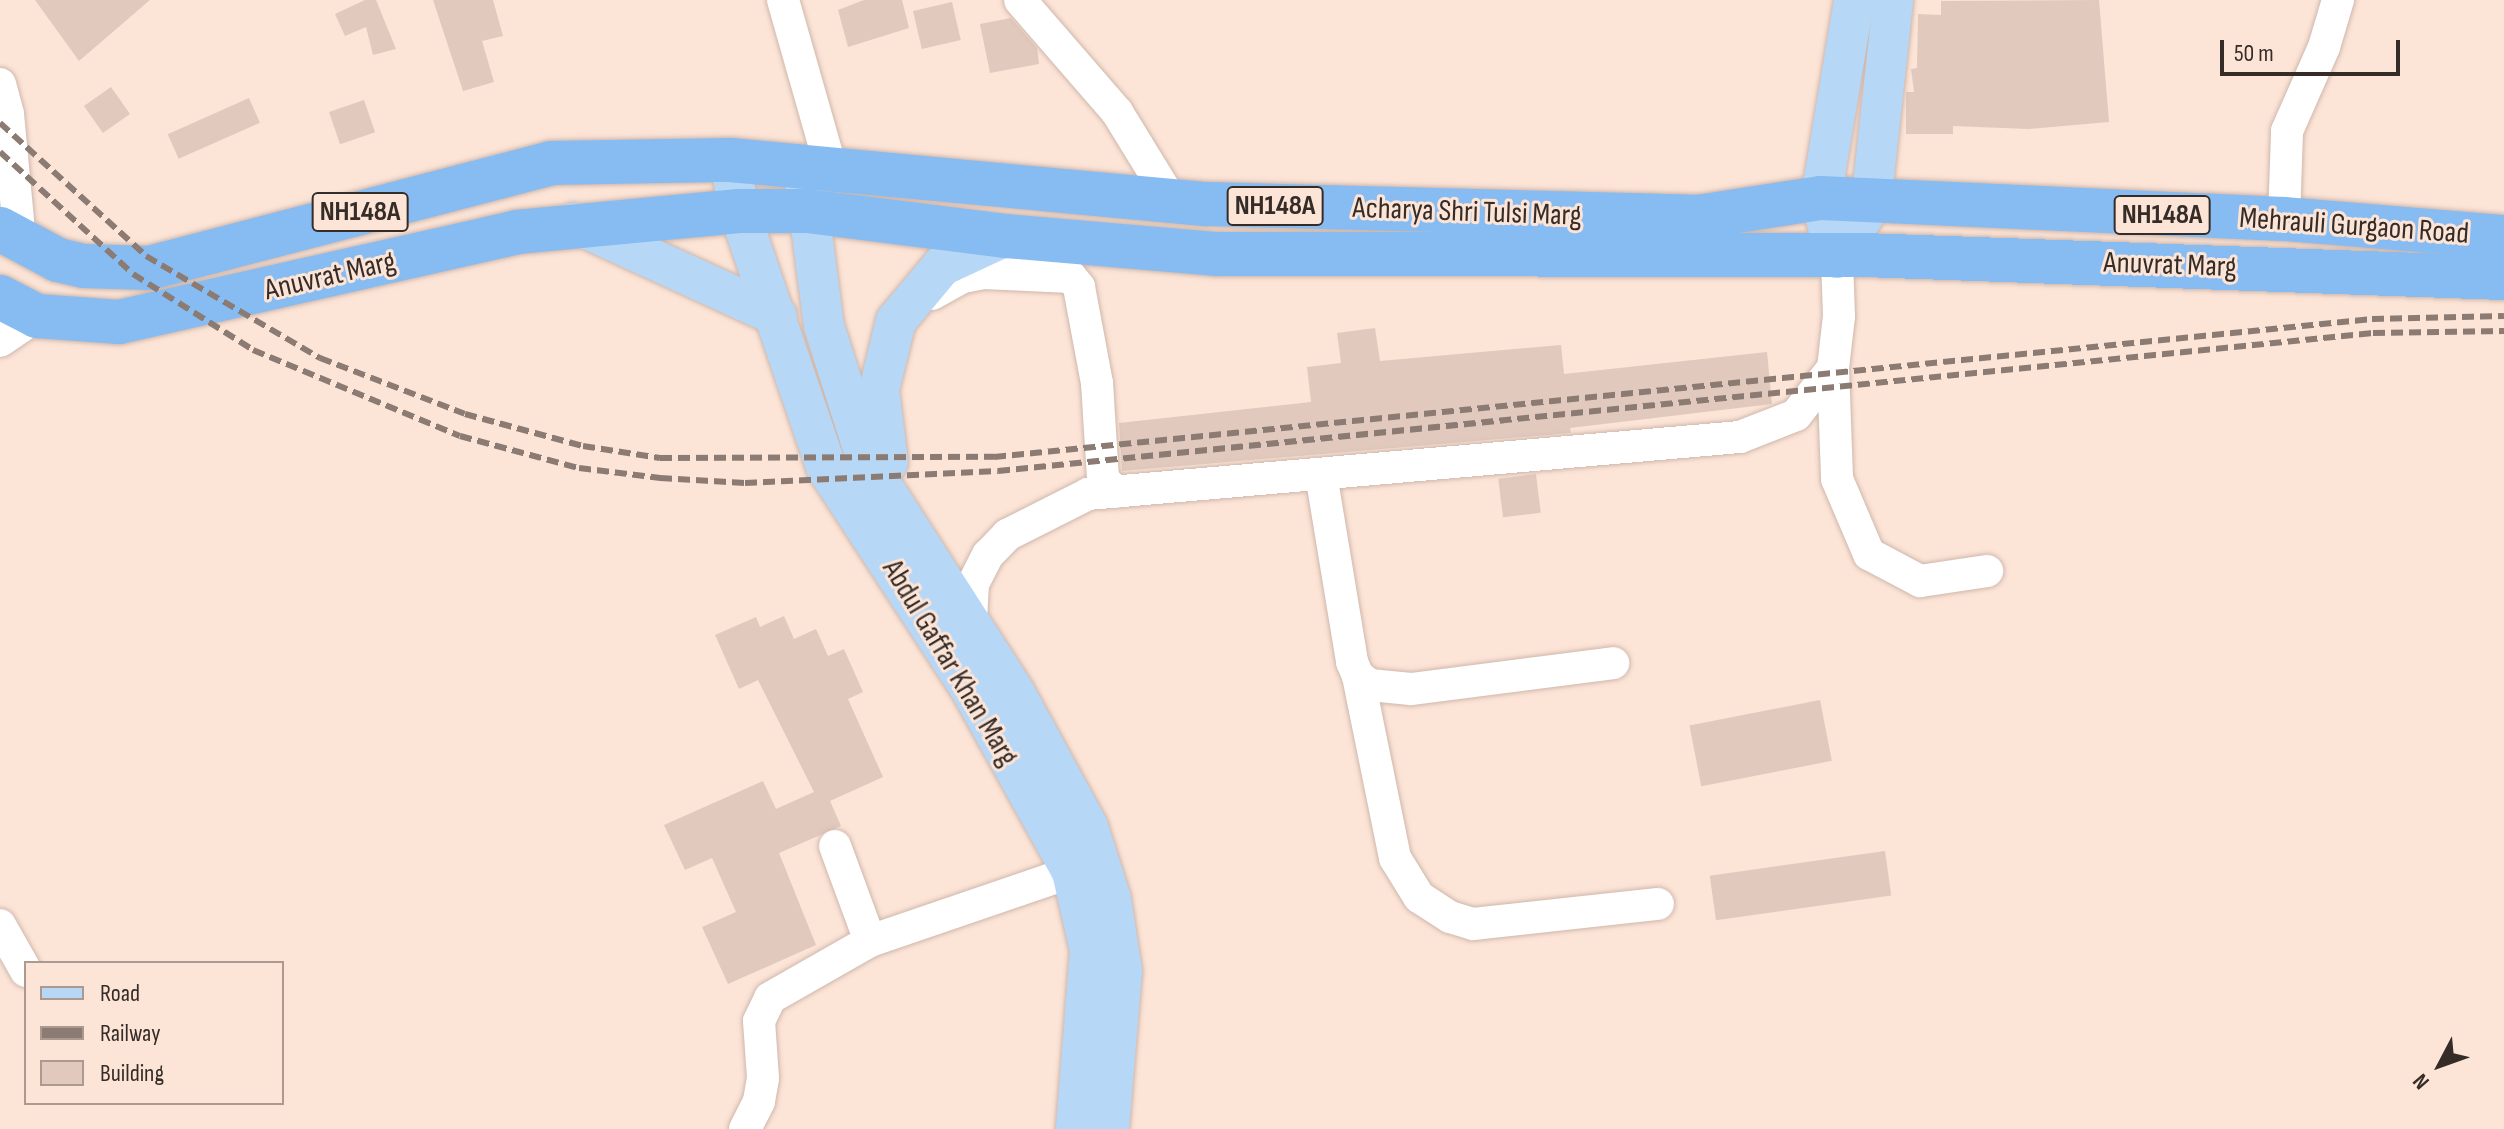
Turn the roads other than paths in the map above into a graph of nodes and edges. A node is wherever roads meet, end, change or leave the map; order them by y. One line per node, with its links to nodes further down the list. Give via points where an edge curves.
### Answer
1 (783, 0): 8 (street)
2 (1020, 0): 10 (street, via 1117,112)
3 (1854, 0): 9 (main road)
4 (1893, 0): 11 (main road)
5 (2338, 0): 14 (street, via 2324,47 2287,131)
6 (0, 84): 16 (street, via 8,114)
7 (730, 160): 8 (highway, Acharya Shri Tulsi Marg / NH148A); 12 (main road, Abdul Gaffar Khan Marg); 16 (highway, Anuvrat Marg / NH148A, via 551,163 149,268 84,266)
8 (817, 167): 10 (highway, Acharya Shri Tulsi Marg / NH148A); 13 (main road, Abdul Gaffar Khan Marg)
9 (1821, 198): 10 (highway, Acharya Shri Tulsi Marg / NH148A, via 1698,217); 11 (highway, Mehrauli Gurgaon Road / NH148A); 19 (main road)
10 (1171, 200)
11 (1871, 204): 14 (highway, Mehrauli Gurgaon Road / NH148A); 19 (main road)
12 (739, 211): 13 (highway, Anuvrat Marg / NH148A); 15 (highway, Anuvrat Marg / NH148A); 22 (main road, Abdul Gaffar Khan Marg)
13 (807, 211): 17 (highway, Acharya Shri Tulsi Marg / NH148A); 28 (main road, Abdul Gaffar Khan Marg, via 824,326 868,464)
14 (2284, 219): 18 (highway, Mehrauli Gurgaon Road / NH148A)
15 (573, 223): 21 (highway, Anuvrat Marg / NH148A, via 119,322); 22 (main road)
16 (10, 236)
17 (1006, 236): 19 (highway, Acharya Shri Tulsi Marg / NH148A, via 1216,254); 23 (main road, via 942,266)
18 (2504, 237)
19 (1837, 258): 20 (highway, Anuvrat Marg); 25 (street, via 1839,316)
20 (2504, 278)
21 (18, 306): 24 (street)
22 (777, 316): 34 (main road, Abdul Gaffar Khan Marg, via 826,467 969,686)
23 (896, 321): 27 (street, via 963,277 1071,277 1079,287 1097,383 1103,479); 28 (main road, via 879,390)
24 (0, 341)
25 (1833, 368): 26 (street, via 1796,415 1740,437); 29 (street, via 1837,479 1869,554 1920,581)
26 (1321, 474): 27 (street); 32 (street)
27 (1116, 492): 30 (street, via 1088,494 1007,535 988,555 973,584)
28 (896, 500): 30 (main road, Abdul Gaffar Khan Marg)
29 (1987, 571)
30 (971, 621): 41 (main road, Abdul Gaffar Khan Marg, via 1088,827 1111,899 1122,971)
31 (1613, 663): 32 (street, via 1411,689 1370,685)
32 (1358, 676): 35 (street, via 1395,858 1419,897 1450,917 1473,924)
33 (835, 846): 37 (street)
34 (1072, 872): 37 (street); 40 (main road, Abdul Gaffar Khan Marg, via 1090,950)
35 (1658, 904)
36 (0, 925): 38 (street)
37 (870, 941): 39 (street, via 785,987 762,1008 763,1078)
38 (24, 967)
39 (745, 1129)
40 (1076, 1129)
41 (1109, 1129)

